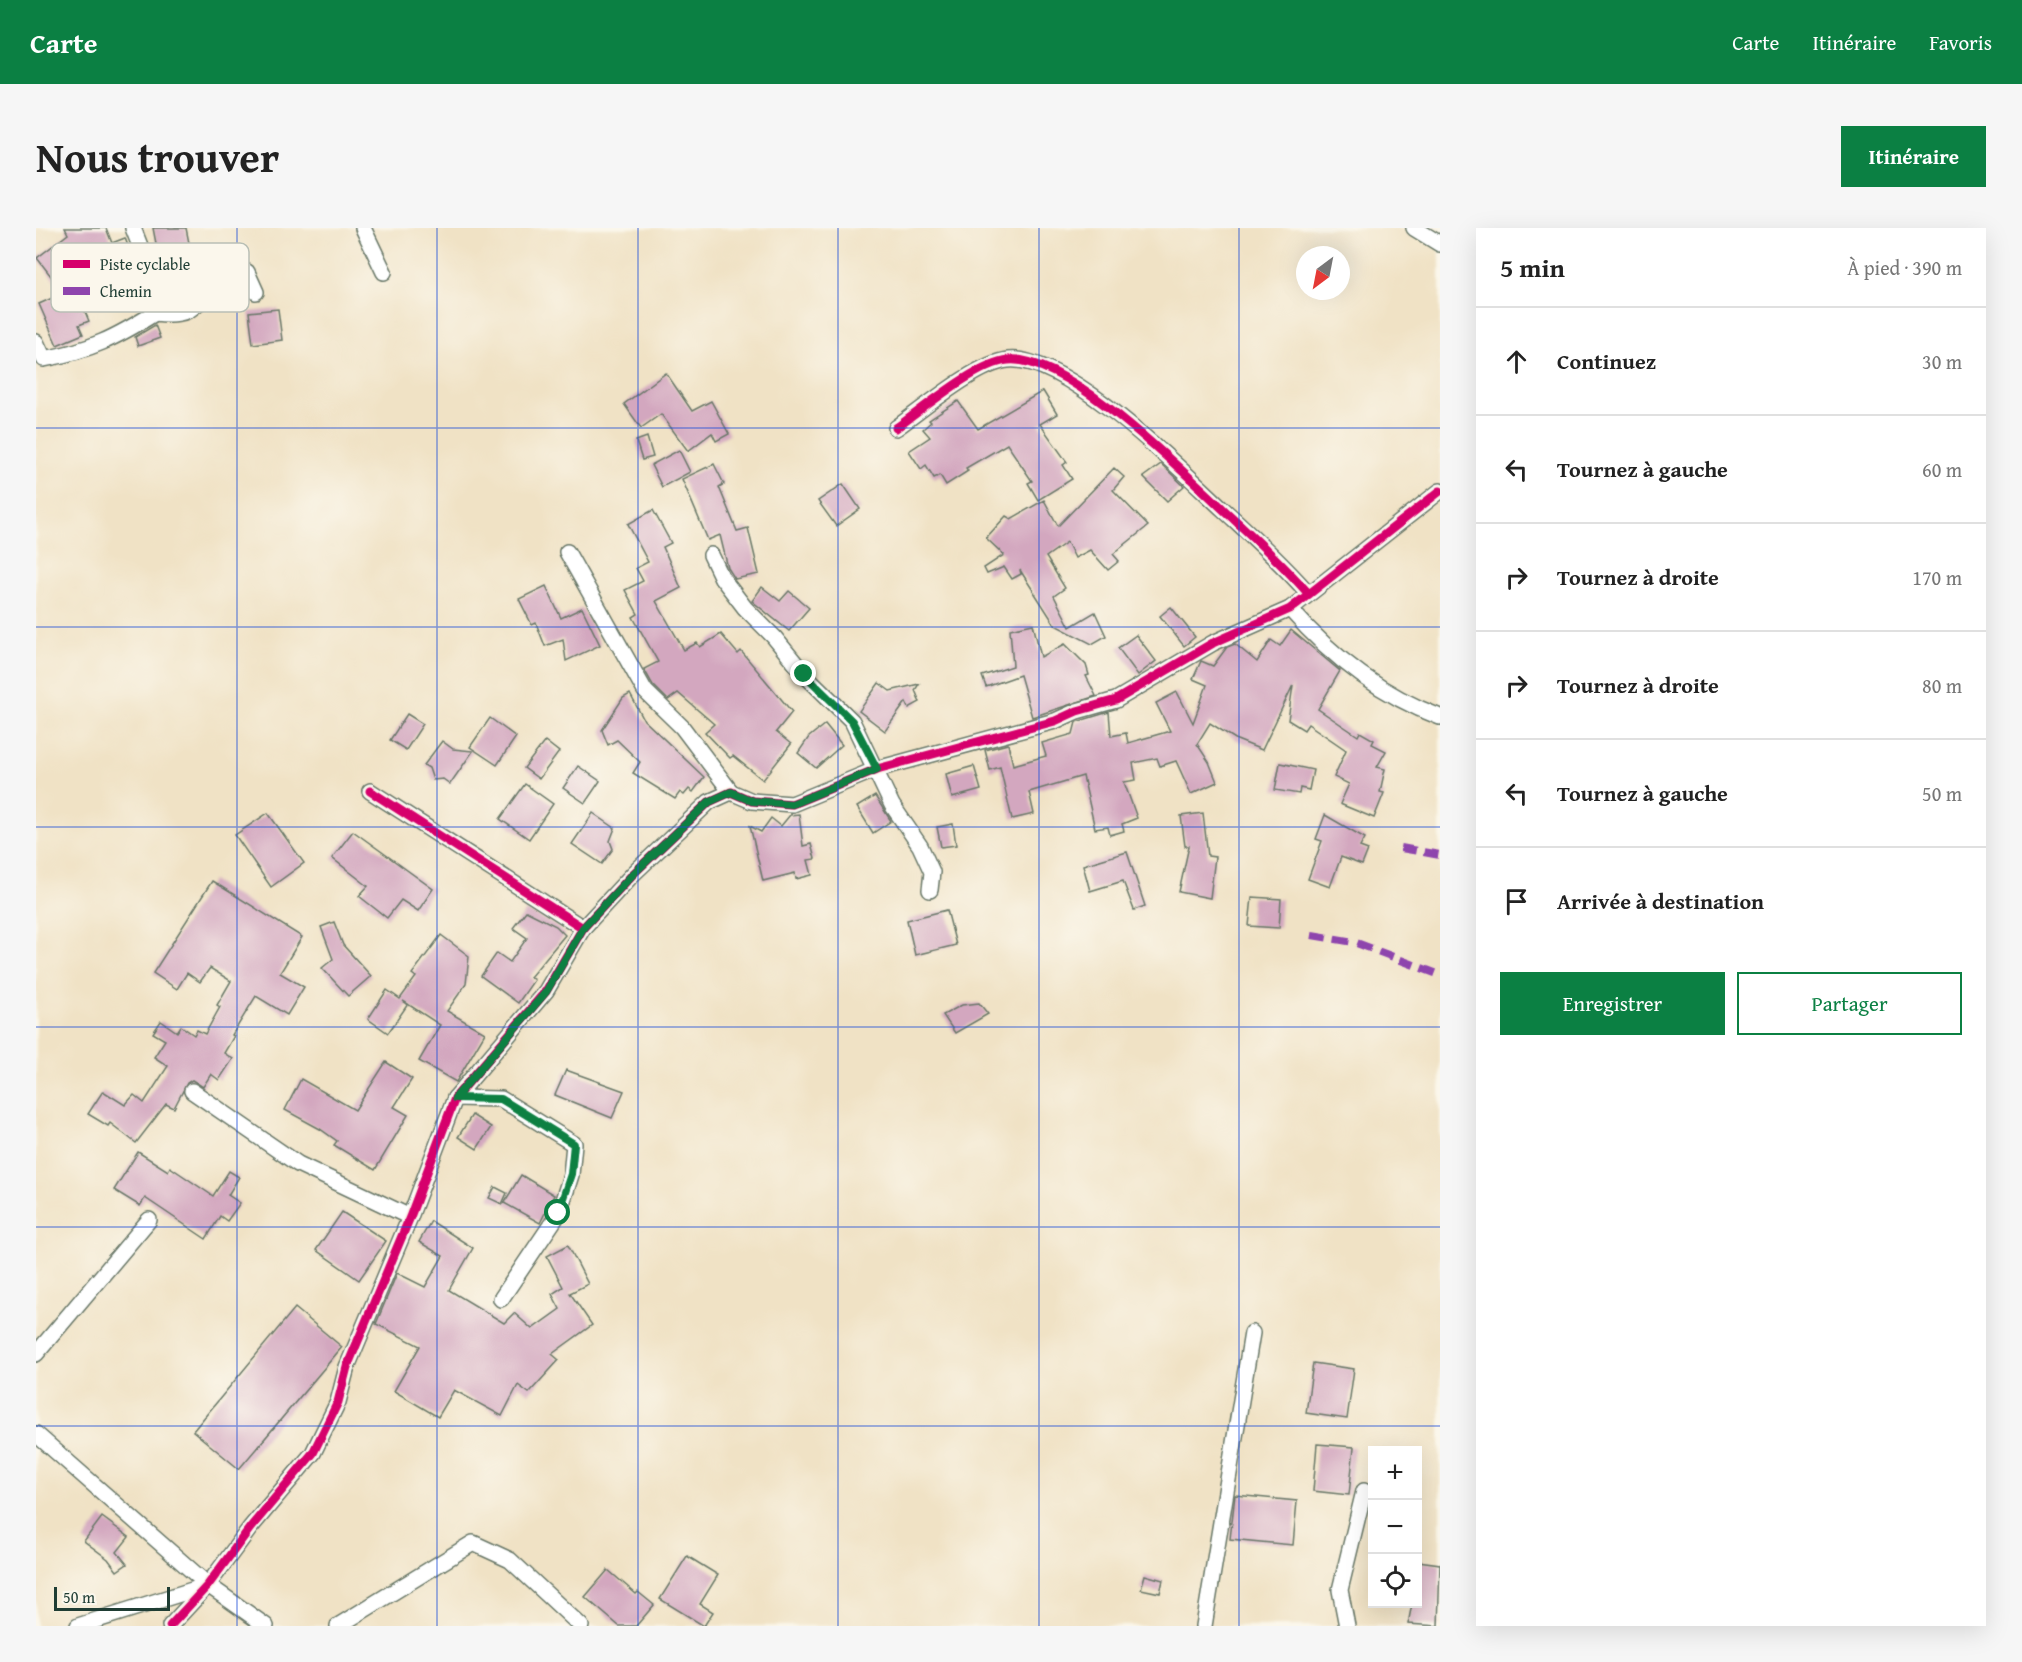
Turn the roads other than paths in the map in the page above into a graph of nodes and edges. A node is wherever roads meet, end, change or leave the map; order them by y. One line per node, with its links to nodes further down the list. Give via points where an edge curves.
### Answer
1 (133, 228): 4 (street)
2 (363, 228): 6 (street)
3 (1414, 228): 5 (street)
4 (139, 243)
5 (1440, 244)
6 (384, 273)
7 (249, 276): 8 (street)
8 (256, 292)
9 (182, 312): 10 (street)
10 (155, 313): 11 (street, via 112,340 79,352 44,359)
11 (36, 342)
12 (896, 428): 16 (street, via 995,362 1024,360 1043,366 1062,375 1145,435 1274,554)
13 (1440, 490): 16 (street)
14 (567, 552): 21 (street, via 645,691 682,727)
15 (711, 555): 19 (street, via 722,578 745,608 852,721)
16 (1308, 593): 17 (street)
17 (1290, 609): 18 (street, via 1371,683 1414,708); 19 (street, via 1214,643 1116,700 1056,721)
18 (1440, 717)
19 (877, 769): 21 (street, via 792,804 752,801); 22 (street, via 892,805 920,846 932,872)
20 (370, 791): 23 (street)
21 (731, 792): 23 (street, via 709,802)
22 (930, 890)
23 (583, 928): 25 (street, via 546,992)
24 (192, 1091): 26 (street, via 298,1164)
25 (455, 1098): 26 (street); 28 (street, via 501,1099 574,1144 571,1174 558,1213)
26 (410, 1217): 33 (street, via 347,1367 339,1402 314,1453)
27 (149, 1220): 30 (street)
28 (501, 1299)
29 (1252, 1333): 39 (street)
30 (36, 1354)
31 (36, 1434): 33 (street)
32 (1364, 1491): 40 (street, via 1340,1590)
33 (208, 1585): 34 (street); 35 (street); 36 (street)
34 (78, 1626)
35 (170, 1626)
36 (266, 1626)
37 (338, 1626): 38 (street, via 473,1543 510,1560)
38 (581, 1626)
39 (1204, 1626)
40 (1347, 1626)

